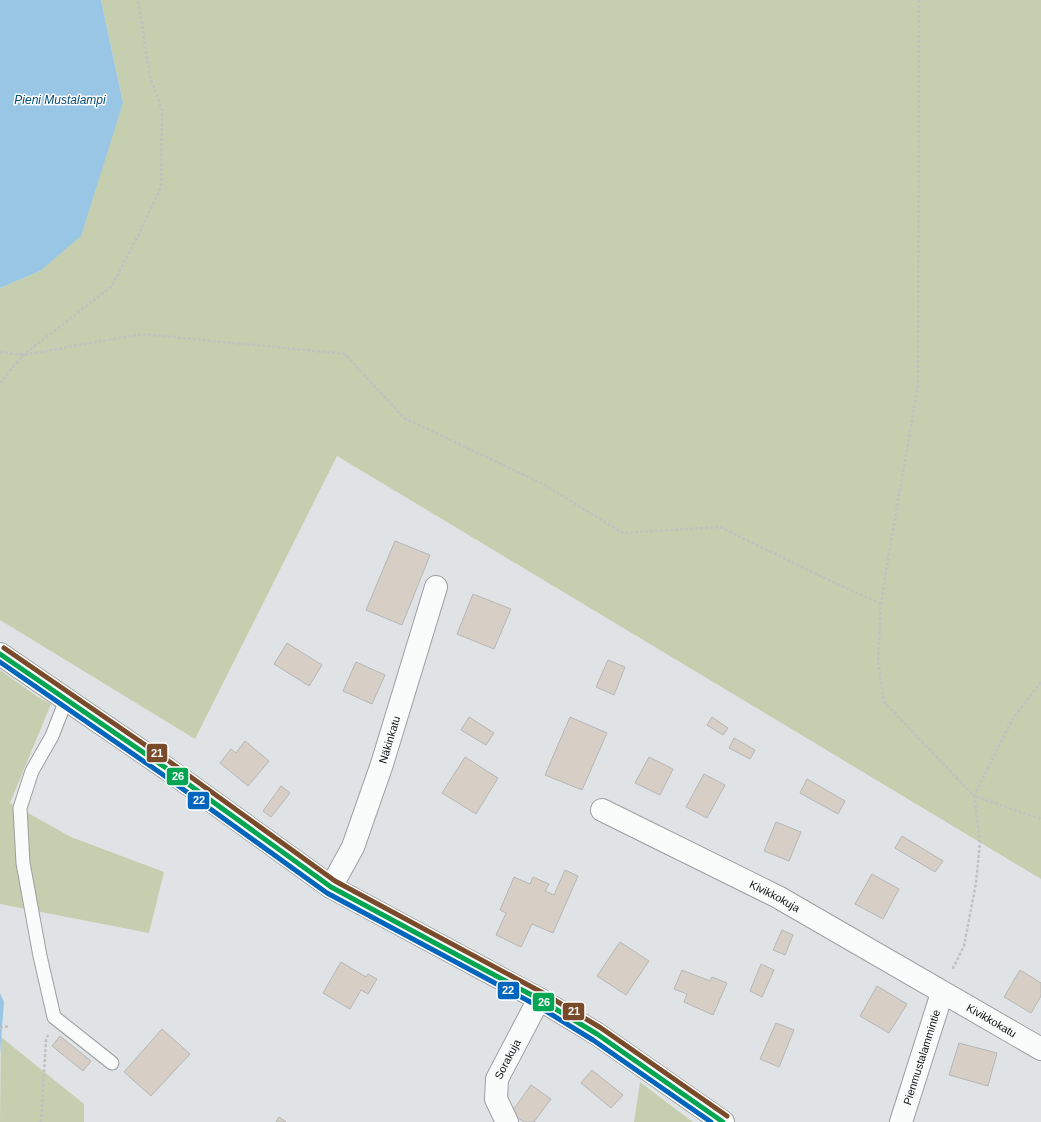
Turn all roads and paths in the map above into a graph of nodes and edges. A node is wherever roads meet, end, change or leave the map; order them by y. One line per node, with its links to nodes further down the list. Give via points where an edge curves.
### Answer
1 (138, 0): 4 (path, via 150,77 162,109 161,187 111,286)
2 (919, 0): 7 (path, via 918,385)
3 (0, 352): 4 (path)
4 (23, 356): 5 (path); 7 (path, via 143,334 346,354 404,418 543,484 623,533 720,527)
5 (0, 383)
6 (436, 587): 14 (street, Näkinkatu, via 382,764 353,847)
7 (881, 604): 11 (path, via 878,660 884,702)
8 (0, 654): 10 (street)
9 (1041, 682): 11 (path, via 1013,718)
10 (66, 700): 14 (street, via 166,768); 17 (lane, via 52,736 32,771 20,808 23,863)
11 (974, 796): 13 (path); 15 (path, via 980,842 976,883 964,946)
12 (602, 810): 15 (street, Kivikkokuja, via 778,897)
13 (1041, 819)
14 (331, 887): 16 (street)
15 (942, 993): 20 (street, Kivikkokatu); 25 (street, Pienmustalammintie)
16 (539, 999): 23 (street, Sorakuja, via 497,1079 496,1099); 24 (street, via 597,1034)
17 (54, 1017): 21 (lane); 22 (path, via 46,1040)
18 (9, 1026): 19 (path)
19 (0, 1028)
20 (1041, 1049)
21 (112, 1063)
22 (41, 1122)
23 (507, 1122)
24 (722, 1122)
25 (901, 1122)

